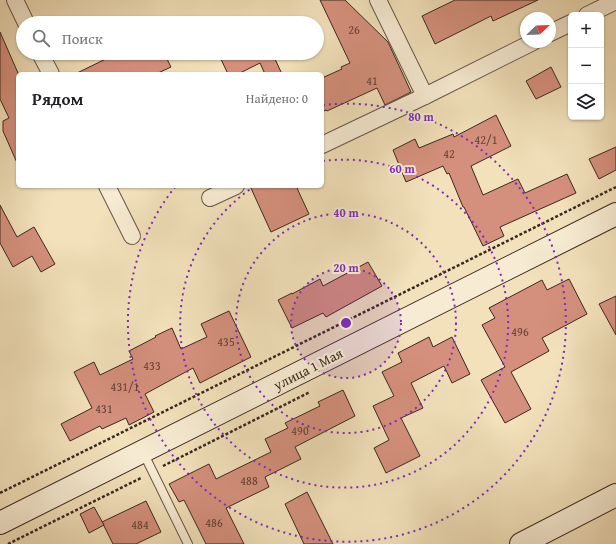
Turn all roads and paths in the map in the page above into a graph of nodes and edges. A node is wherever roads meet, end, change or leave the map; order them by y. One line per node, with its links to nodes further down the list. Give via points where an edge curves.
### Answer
1 (15, 0): 5 (street)
2 (378, 0): 11 (street)
3 (616, 0): 4 (street)
4 (593, 12)
5 (23, 16)
6 (568, 25): 7 (street)
7 (556, 31)
8 (521, 48): 11 (street)
9 (44, 60): 10 (street)
10 (50, 72)
11 (425, 96): 12 (street)
12 (324, 144)
13 (616, 187): 21 (path)
14 (108, 188): 18 (street)
15 (232, 188): 16 (street)
16 (210, 198)
17 (616, 214): 19 (main road, улица 1 Мая)
18 (132, 236)
19 (143, 452): 20 (lane); 23 (main road, улица 1 Мая)
20 (153, 472): 24 (path); 25 (lane)
21 (0, 493)
22 (616, 495): 26 (main road)
23 (0, 523)
24 (8, 544)
25 (188, 544)
26 (521, 544)

